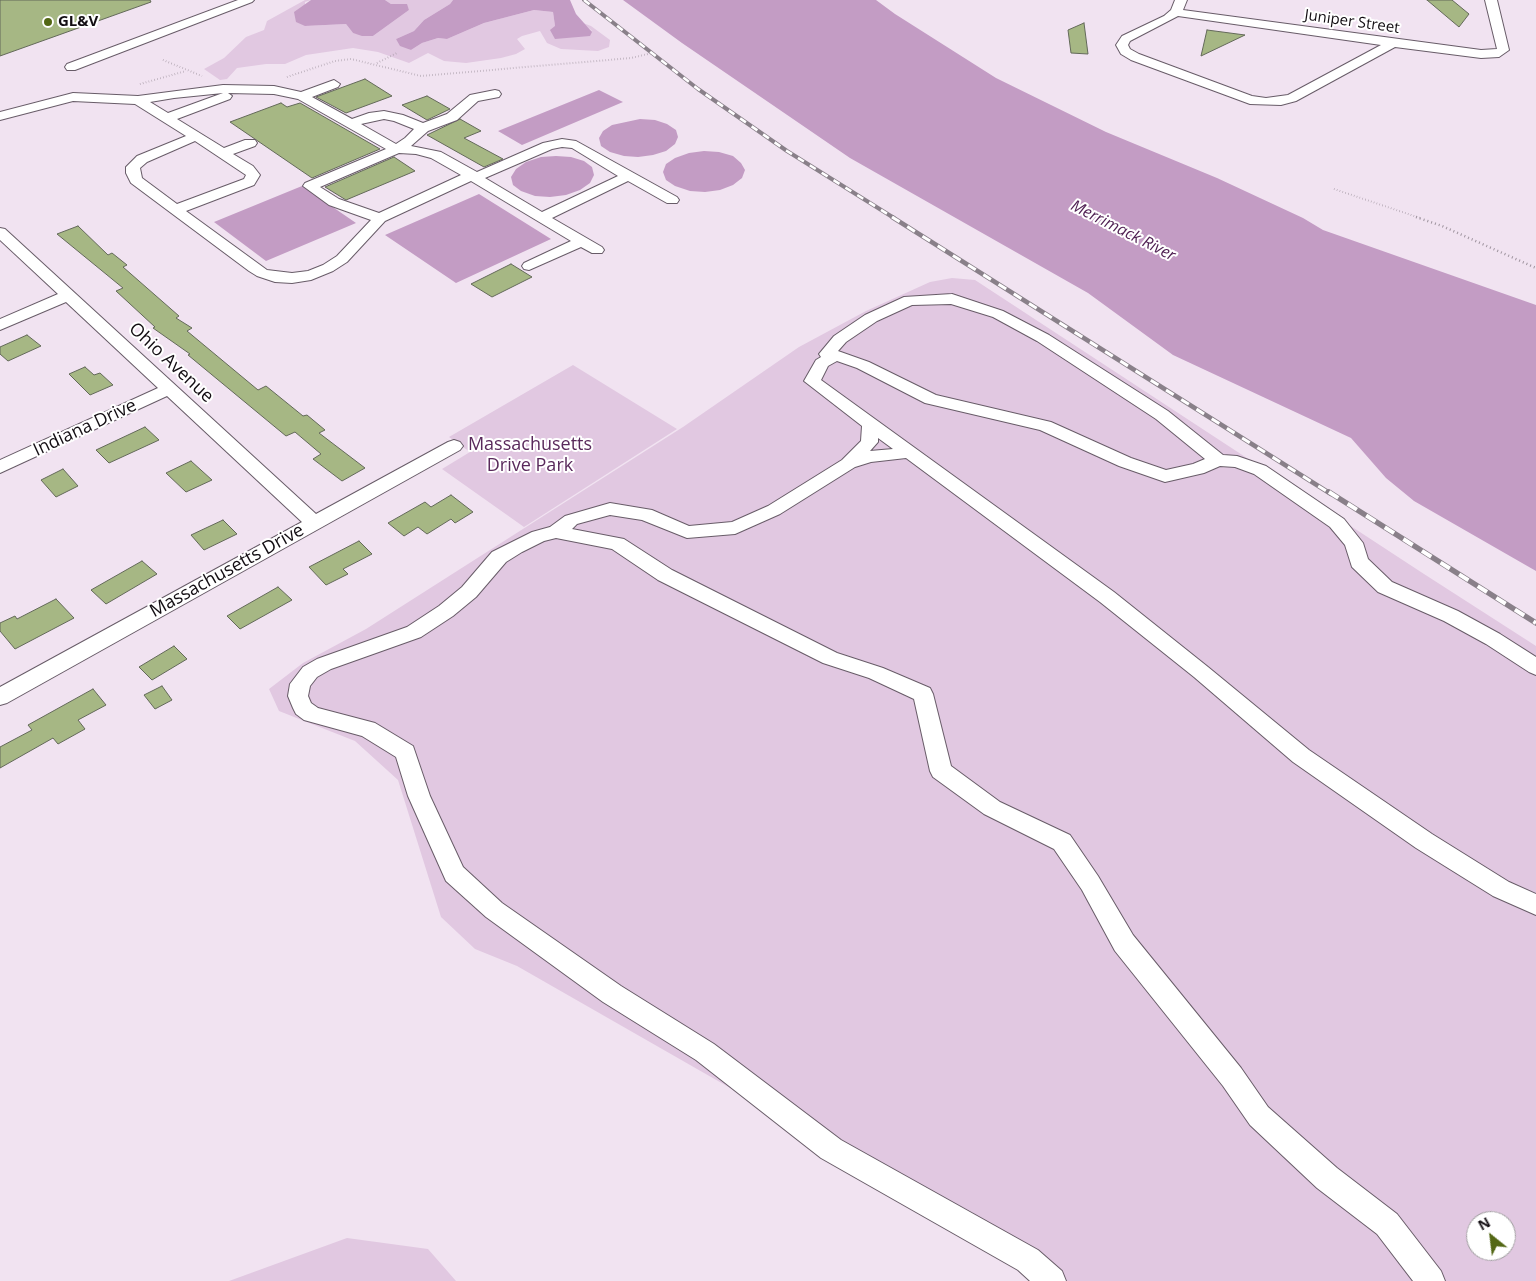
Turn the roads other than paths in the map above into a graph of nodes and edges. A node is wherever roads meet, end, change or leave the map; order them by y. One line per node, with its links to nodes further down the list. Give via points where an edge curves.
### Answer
1 (248, 0): 5 (street)
2 (1491, 0): 4 (street, Juniper Street, via 1503,50 1495,54)
3 (1178, 6): 4 (street, Juniper Street); 4 (street, via 1168,18 1126,39 1122,45 1125,51 1250,100 1266,102 1292,98)
4 (1392, 43)
5 (71, 68)
6 (334, 84): 9 (street)
7 (245, 90): 9 (street, via 274,90); 10 (street, via 174,94); 14 (street)
8 (495, 94): 16 (street, via 474,98 452,117)
9 (302, 96): 15 (street)
10 (138, 100): 13 (street, via 73,97); 14 (street)
11 (376, 101): 12 (street, via 384,106)
12 (384, 115): 15 (street); 16 (street)
13 (0, 116)
14 (167, 118): 17 (street)
15 (351, 124): 20 (street)
16 (423, 128): 20 (street, via 410,141)
17 (196, 136): 19 (street); 21 (street)
18 (250, 143): 21 (street)
19 (173, 145): 22 (street); 26 (street, via 142,159 133,167 133,173 136,180)
20 (394, 149): 23 (street, via 436,154); 28 (street, via 310,186 334,202)
21 (223, 153): 26 (street, via 248,169 253,175 249,182)
22 (186, 154)
23 (475, 176): 24 (street, via 562,143 576,145); 27 (street); 28 (street)
24 (628, 176): 25 (street); 27 (street)
25 (672, 200)
26 (175, 210): 28 (street, via 262,273 292,278 311,275 342,260)
27 (542, 217): 30 (street)
28 (380, 218)
29 (0, 232): 33 (street, Ohio Avenue)
30 (582, 241): 31 (street); 32 (street)
31 (597, 250)
32 (529, 266)
33 (68, 295): 34 (street); 36 (street, Ohio Avenue)
34 (0, 325)
35 (836, 356): 37 (street, via 822,363 812,381); 40 (street, via 863,365 931,400 1045,426 1165,476 1198,469); 40 (street, via 827,354 840,339 871,318 909,300 952,299 998,314 1043,338 1162,415)
36 (169, 389): 42 (street, Indiana Drive); 43 (street, Ohio Avenue)
37 (871, 424): 39 (street); 41 (street, via 869,442)
38 (454, 446): 43 (street, Massachusetts Drive)
39 (910, 452): 41 (street, via 870,457); 47 (street, via 1107,597 1301,756 1417,836 1501,889)
40 (1218, 460): 45 (street, via 1260,470 1338,524 1354,543 1359,562 1385,587 1493,638)
41 (848, 464): 44 (street, via 774,510 735,528 687,532 646,514 610,509 571,520)
42 (0, 467)
43 (314, 523): 46 (street, Massachusetts Drive)
44 (556, 532): 48 (street, via 539,536 499,557 469,592 414,632 310,672 300,684 298,696 303,708 326,720 368,729 405,752 419,796 454,874 494,910 612,994 705,1052 831,1149 1028,1260); 49 (street, via 617,544 665,576 830,658 876,673 923,694 942,771 992,808 1062,842 1090,883 1124,944 1232,1077 1259,1116 1327,1178 1386,1224)
45 (1536, 667)
46 (0, 697)
47 (1536, 905)
48 (1052, 1281)
49 (1431, 1281)

